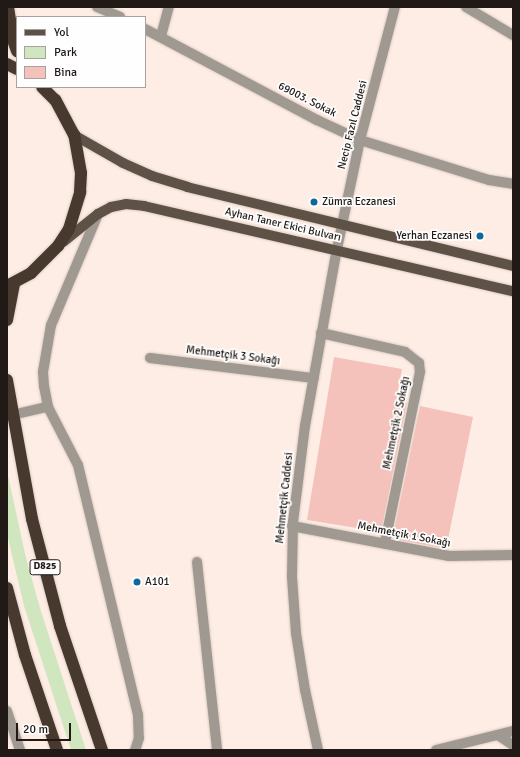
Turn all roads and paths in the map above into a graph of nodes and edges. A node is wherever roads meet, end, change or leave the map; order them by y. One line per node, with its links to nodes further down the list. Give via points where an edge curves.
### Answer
1 (8, 7): 10 (highway)
2 (97, 7): 6 (street)
3 (169, 7): 9 (street)
4 (395, 7): 15 (street, Necip Fazıl Caddesi)
5 (466, 7): 8 (street)
6 (118, 16)
7 (146, 29): 9 (street, 69003. Sokak)
8 (513, 35)
9 (161, 36): 15 (street, 69003. Sokak, via 282,102)
10 (16, 48)
11 (7, 64): 12 (highway)
12 (16, 68)
13 (43, 88): 14 (highway, via 55,100)
14 (74, 135): 18 (main road, Ayhan Taner Ekici Bulvarı, via 152,176); 19 (highway, via 81,173 80,192 68,229)
15 (360, 140): 16 (street, 69003. Sokak, via 490,180); 18 (street, Necip Fazıl Caddesi)
16 (513, 184)
17 (98, 214): 19 (main road, Ayhan Taner Ekici Bulvarı); 20 (main road, Ayhan Taner Ekici Bulvarı, via 126,204 144,206); 29 (street, via 51,325 43,372)
18 (342, 225): 20 (street, Necip Fazıl Caddesi); 21 (main road, Ayhan Taner Ekici Bulvarı)
19 (58, 246): 22 (highway, via 41,265)
20 (337, 249): 23 (main road, Ayhan Taner Ekici Bulvarı); 25 (street, Mehmetçik Caddesi)
21 (513, 266)
22 (11, 285): 24 (highway)
23 (513, 291)
24 (7, 320)
25 (322, 333): 27 (street, Mehmetçik Caddesi); 32 (street, Mehmetçik 2 Sokağı, via 405,352 419,362 420,372)
26 (150, 358): 27 (street, Mehmetçik 3 Sokağı)
27 (314, 378): 31 (street, Mehmetçik Caddesi)
28 (7, 380): 30 (highway, D825)
29 (48, 407): 30 (street); 43 (street, via 78,465 135,698 139,738)
30 (12, 415): 42 (highway, D825, via 32,519 46,575)
31 (292, 526): 32 (street, Mehmetçik 1 Sokağı); 45 (street, Mehmetçik Caddesi, via 296,633)
32 (385, 543): 33 (street, Mehmetçik 1 Sokağı, via 449,556)
33 (513, 555)
34 (197, 562): 44 (street)
35 (7, 588): 41 (highway, via 25,655)
36 (7, 711): 40 (street)
37 (513, 731): 38 (street)
38 (498, 735): 39 (street); 46 (street)
39 (513, 745)
40 (20, 750)
41 (57, 750)
42 (102, 750)
43 (135, 750)
44 (217, 750)
45 (318, 750)
46 (436, 750)

